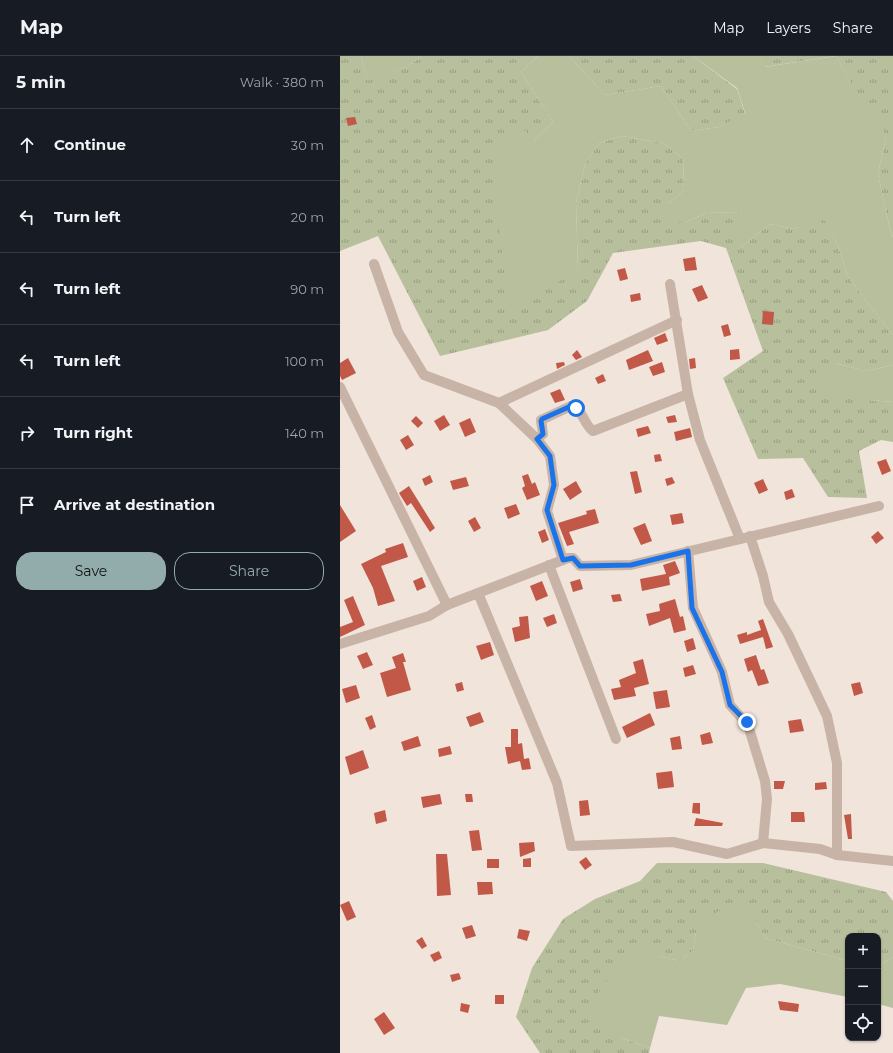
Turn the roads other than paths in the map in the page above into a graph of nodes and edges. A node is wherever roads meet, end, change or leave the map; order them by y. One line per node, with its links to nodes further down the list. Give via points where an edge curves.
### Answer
1 (374, 264): 6 (street, via 398,332 424,374)
2 (670, 284): 3 (street)
3 (676, 320): 5 (street); 6 (street)
4 (340, 387): 14 (street)
5 (688, 394): 7 (street, via 593,431 576,408 571,406 541,420 543,434); 9 (street, via 705,455)
6 (499, 403): 7 (street)
7 (537, 439): 11 (street, via 550,456 554,485 547,510)
8 (879, 506): 9 (street)
9 (745, 538): 10 (street); 18 (street, via 763,576 769,602 788,634 827,716 837,763)
10 (688, 551): 11 (street, via 631,565 580,566 573,558); 17 (street, via 692,608 722,672 730,705 748,725 765,781)
11 (563, 560): 12 (street)
12 (549, 565): 13 (street); 16 (street)
13 (478, 593): 14 (street); 17 (street, via 557,783 571,846 673,842 727,854)
14 (447, 605): 15 (street, via 429,616)
15 (340, 644)
16 (616, 739)
17 (763, 843): 18 (street, via 820,849)
18 (837, 855): 19 (street)
19 (893, 861)

